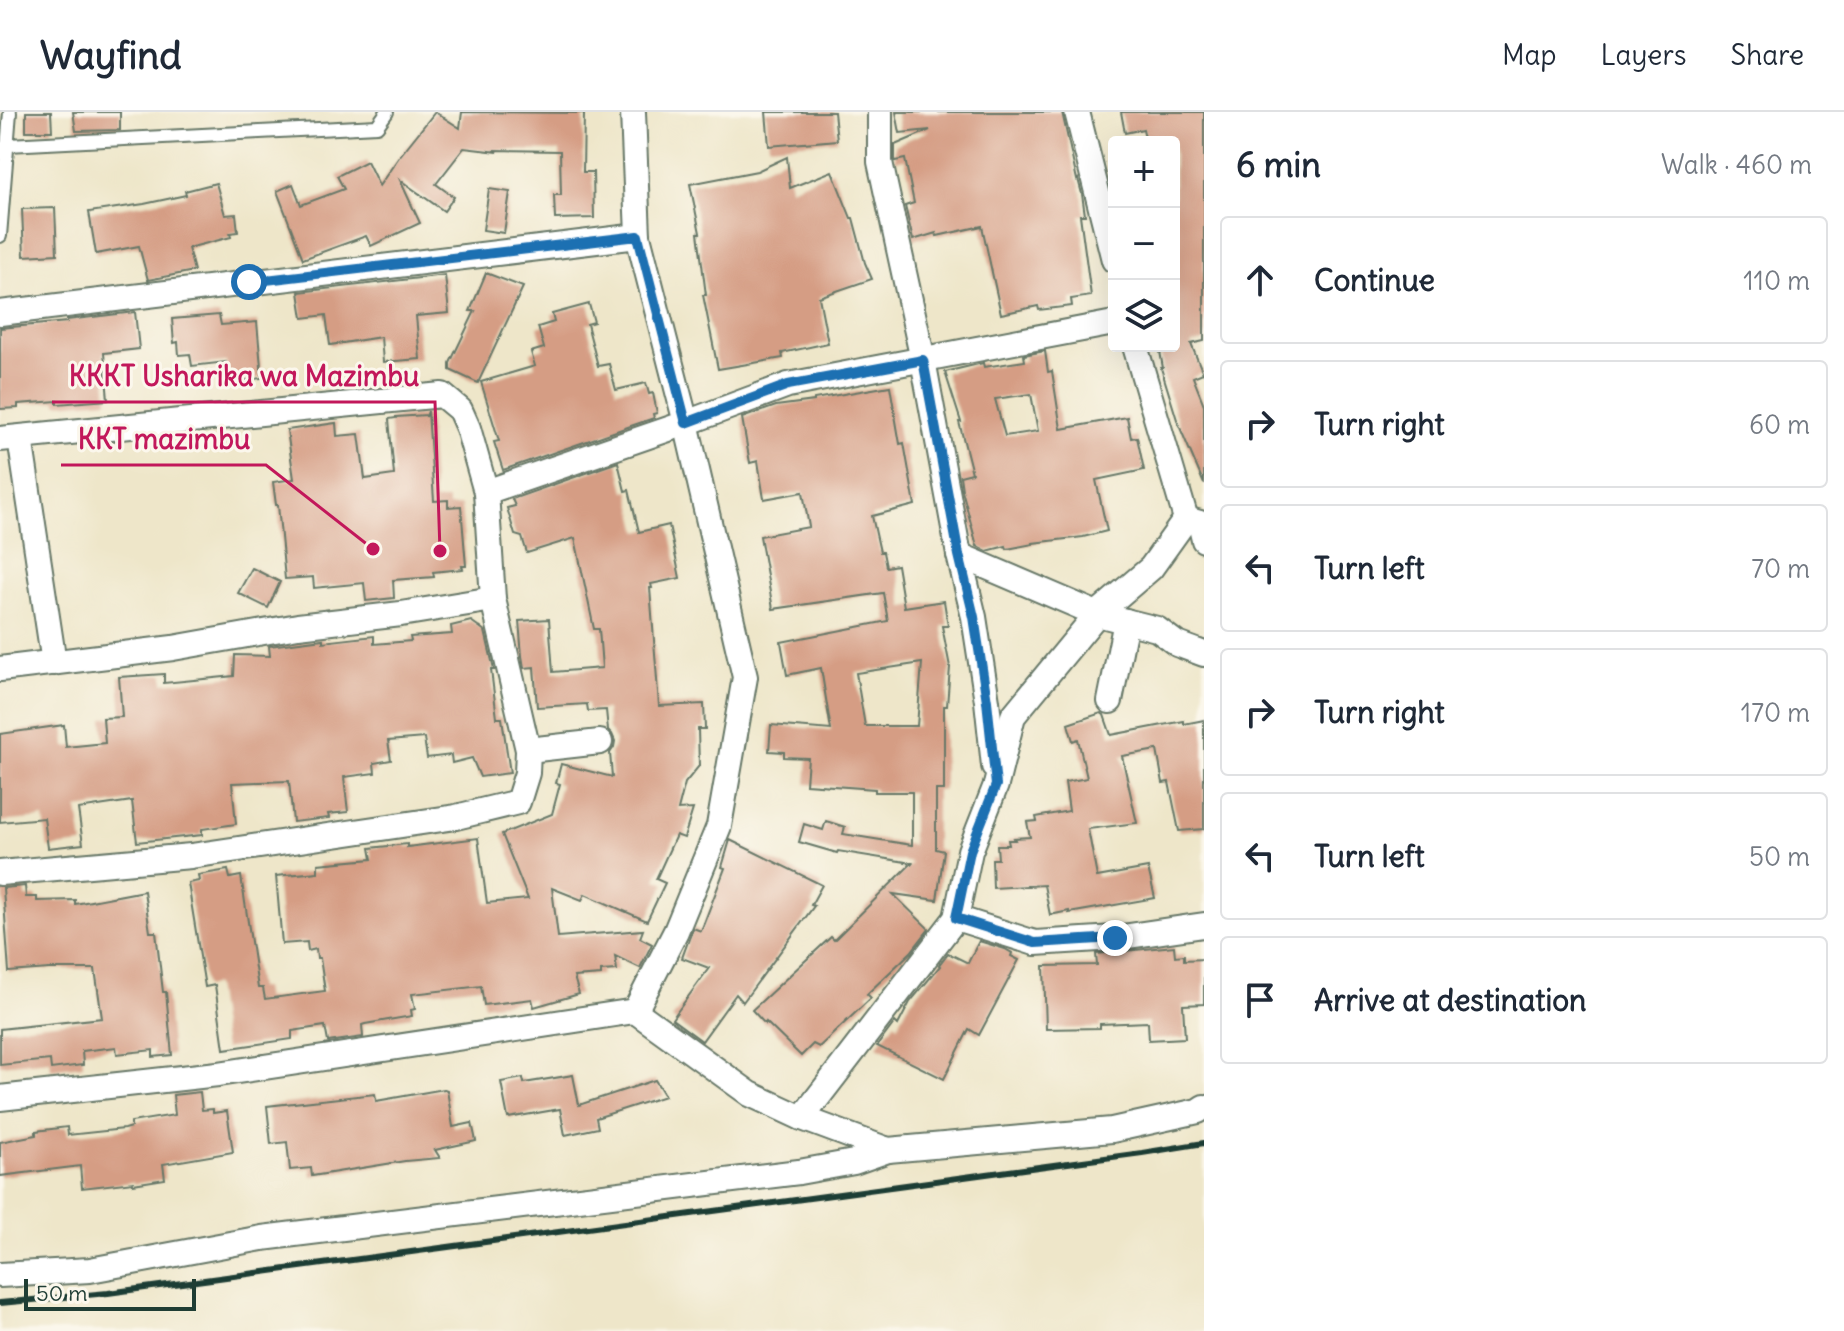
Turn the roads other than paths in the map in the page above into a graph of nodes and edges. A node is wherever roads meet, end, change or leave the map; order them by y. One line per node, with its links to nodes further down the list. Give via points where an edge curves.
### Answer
1 (10, 112): 6 (lane)
2 (387, 112): 6 (lane, via 377,126)
3 (633, 112): 8 (street)
4 (880, 112): 13 (street, via 880,162)
5 (1077, 112): 9 (street)
6 (4, 148): 7 (lane)
7 (0, 236)
8 (638, 236): 10 (street); 14 (street)
9 (1108, 236)
10 (0, 313)
11 (1108, 324): 13 (street)
12 (1137, 352): 17 (street)
13 (923, 360): 14 (street, via 788,385); 18 (street)
14 (686, 423): 16 (street); 32 (street, via 745,677 719,826 676,931)
15 (10, 439): 16 (street, via 442,395 460,410); 23 (street)
16 (486, 492): 19 (street)
17 (1198, 525): 20 (street)
18 (959, 555): 20 (street); 28 (street, via 974,617)
19 (493, 599): 23 (street); 27 (street)
20 (1097, 614): 21 (street); 28 (street, via 1013,716)
21 (1126, 621): 22 (street, via 1157,629); 25 (street)
22 (1204, 654)
23 (54, 663): 24 (street)
24 (0, 669)
25 (1110, 701)
26 (600, 742): 27 (street)
27 (528, 750): 29 (street, via 518,802 456,817 191,856)
28 (996, 785): 30 (street, via 970,851)
29 (0, 873)
30 (956, 918): 31 (street, via 1035,943); 35 (street)
31 (1204, 925)
32 (635, 1011): 33 (street, via 218,1074); 35 (street, via 750,1094)
33 (0, 1098)
34 (1204, 1107): 36 (street, via 1112,1130)
35 (802, 1118): 36 (street)
36 (888, 1150): 37 (street, via 799,1172 262,1238 90,1270)
37 (0, 1275)

